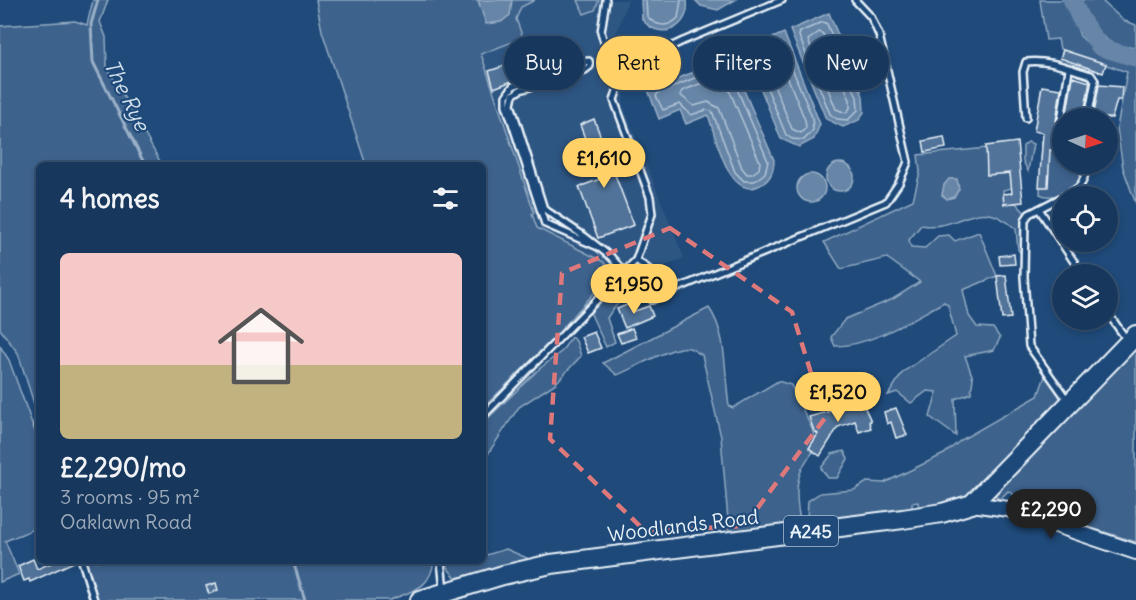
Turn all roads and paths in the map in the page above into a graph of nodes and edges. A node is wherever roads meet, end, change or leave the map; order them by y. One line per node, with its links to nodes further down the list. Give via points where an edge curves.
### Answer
1 (606, 0): 4 (lane)
2 (782, 0): 5 (lane)
3 (855, 0): 19 (lane, via 871,17 884,56 908,162 899,183 886,202)
4 (602, 36)
5 (681, 42)
6 (1069, 69): 8 (lane); 9 (lane, via 1091,75 1095,81); 10 (lane, via 1051,62 1026,62)
7 (617, 90): 16 (lane, via 614,100 650,197 652,214)
8 (1063, 108)
9 (1090, 108)
10 (1026, 118)
11 (1052, 202): 12 (lane)
12 (1039, 209): 17 (lane); 23 (lane, via 1025,220 1027,336 1029,346)
13 (550, 216): 14 (lane, via 545,215); 14 (lane, via 544,210 511,104 513,95 585,70 589,61 513,86 506,96); 15 (lane)
14 (544, 220): 15 (lane, via 545,224)
15 (598, 248): 18 (lane)
16 (636, 260): 18 (lane); 19 (lane)
17 (1075, 264)
18 (624, 272): 24 (lane)
19 (675, 289): 20 (lane)
20 (652, 300)
21 (1118, 323): 22 (lane)
22 (1133, 339): 23 (main road, Woodlands Road / A245)
23 (1069, 402): 25 (main road, Woodlands Road / A245)
24 (486, 413)
25 (972, 504): 26 (street, via 1008,510); 29 (main road, Woodlands Road / A245, via 942,513 551,564)
26 (1136, 552)
27 (83, 564): 30 (lane)
28 (441, 564): 29 (lane)
29 (445, 591): 31 (main road, Woodlands Road / A245)
30 (94, 600)
31 (420, 600)

